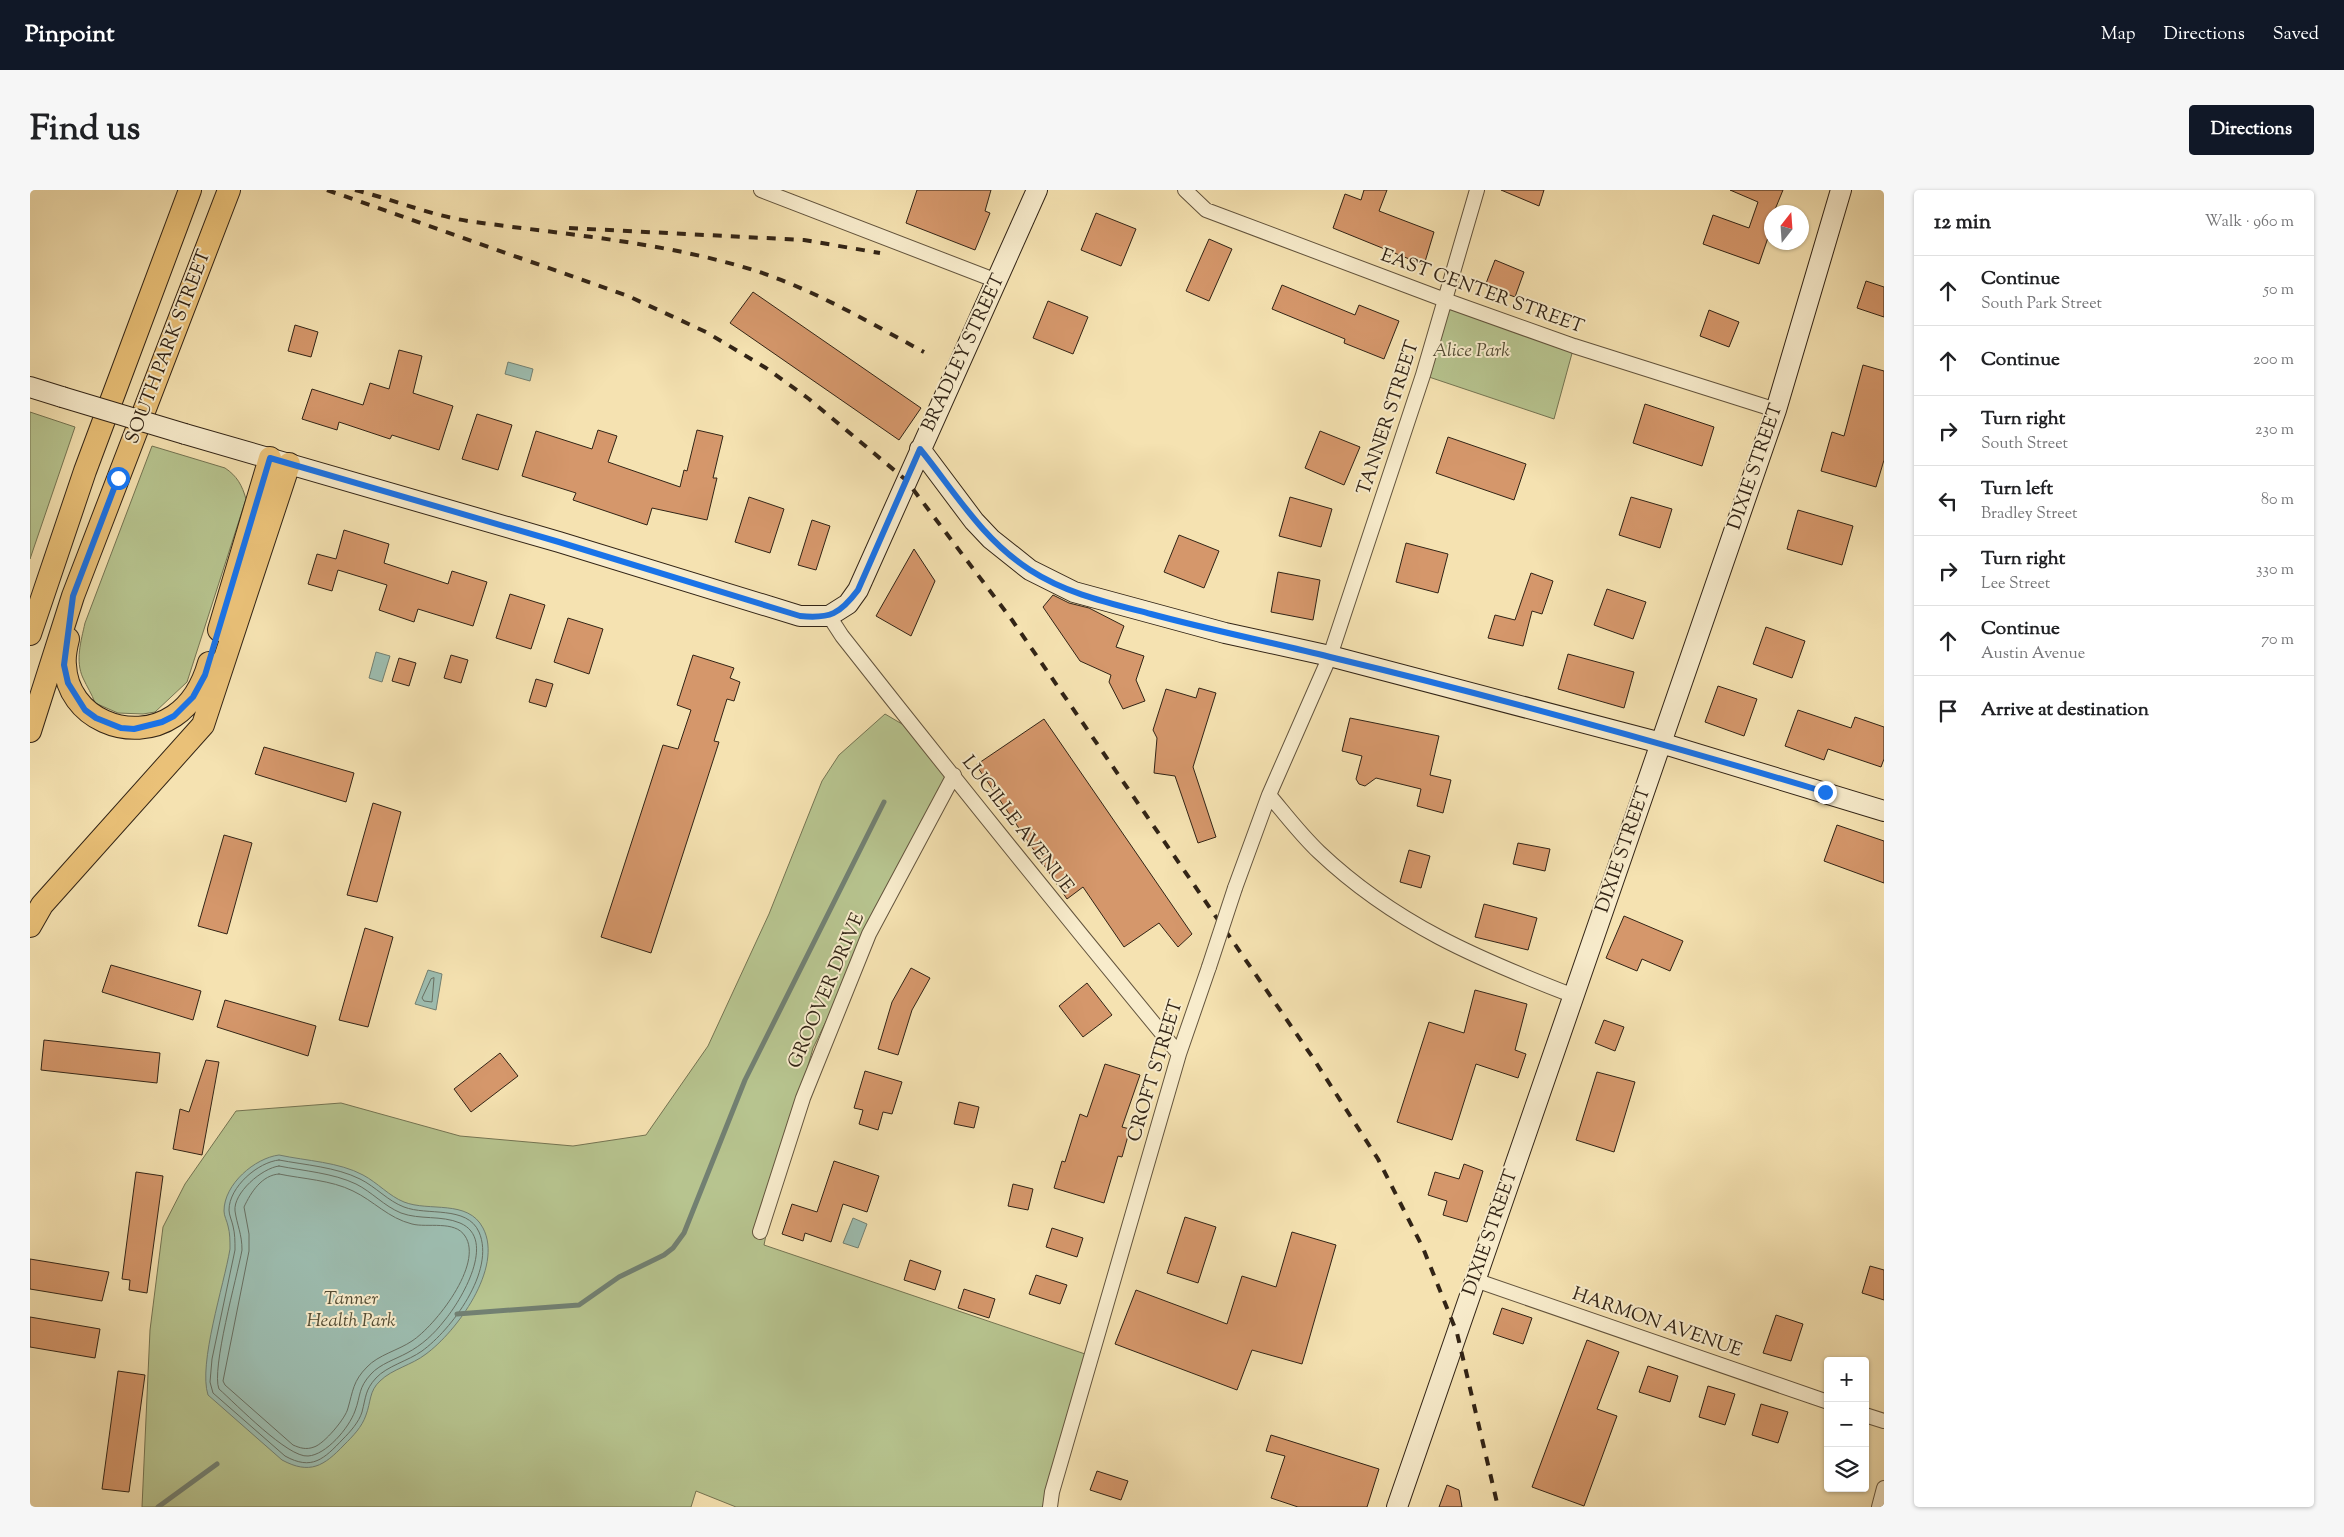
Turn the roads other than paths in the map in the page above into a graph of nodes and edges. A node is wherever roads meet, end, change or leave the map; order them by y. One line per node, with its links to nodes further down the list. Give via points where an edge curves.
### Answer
1 (190, 190): 14 (main road, SOUTH PARK STREET, via 88,462)
2 (229, 190): 15 (main road, SOUTH PARK STREET)
3 (761, 190): 8 (street)
4 (1037, 190): 8 (street, BRADLEY STREET)
5 (1185, 190): 9 (street, EAST CENTER STREET, via 1206,210)
6 (1477, 190): 9 (street, TANNER STREET)
7 (1841, 190): 11 (street, DIXIE STREET)
8 (997, 281): 12 (street, BRADLEY STREET)
9 (1446, 300): 11 (street, EAST CENTER STREET, via 1574,346); 19 (street, TANNER STREET)
10 (30, 388): 13 (street, bridge)
11 (1776, 410): 21 (street, DIXIE STREET)
12 (920, 449): 17 (street, BRADLEY STREET, via 858,590 848,604); 19 (street, via 991,539 1030,570 1052,582 1097,600)
13 (280, 461): 15 (main road, via 205,675 193,697 174,716 148,727 121,728 85,710 68,683 64,665); 17 (street, via 800,616); 25 (main road, via 202,725 42,905)
14 (53, 568): 16 (main road); 18 (main road, SOUTH PARK STREET)
15 (73, 596): 20 (main road, SOUTH PARK STREET)
16 (30, 602)
17 (829, 616): 22 (street, LUCILLE AVENUE)
18 (30, 634)
19 (1330, 656): 21 (street); 23 (street, CROFT STREET)
20 (30, 731)
21 (1661, 743): 24 (street); 26 (street, DIXIE STREET)
22 (954, 775): 27 (street, LUCILLE AVENUE, via 1028,871); 28 (street, GROOVER DRIVE, via 870,934 802,1098)
23 (1269, 795): 26 (street, via 1318,851 1375,900 1426,932 1477,958); 27 (street, CROFT STREET, bridge)
24 (1884, 811)
25 (30, 926)
26 (1574, 996): 29 (street, DIXIE STREET)
27 (1180, 1054): 34 (street, CROFT STREET)
28 (760, 1232)
29 (1475, 1280): 30 (street, HARMON AVENUE); 35 (street, DIXIE STREET)
30 (1824, 1401)
31 (1869, 1416): 32 (street)
32 (1884, 1421)
33 (1884, 1488): 36 (street)
34 (1050, 1507)
35 (1397, 1507)
36 (1879, 1507)

